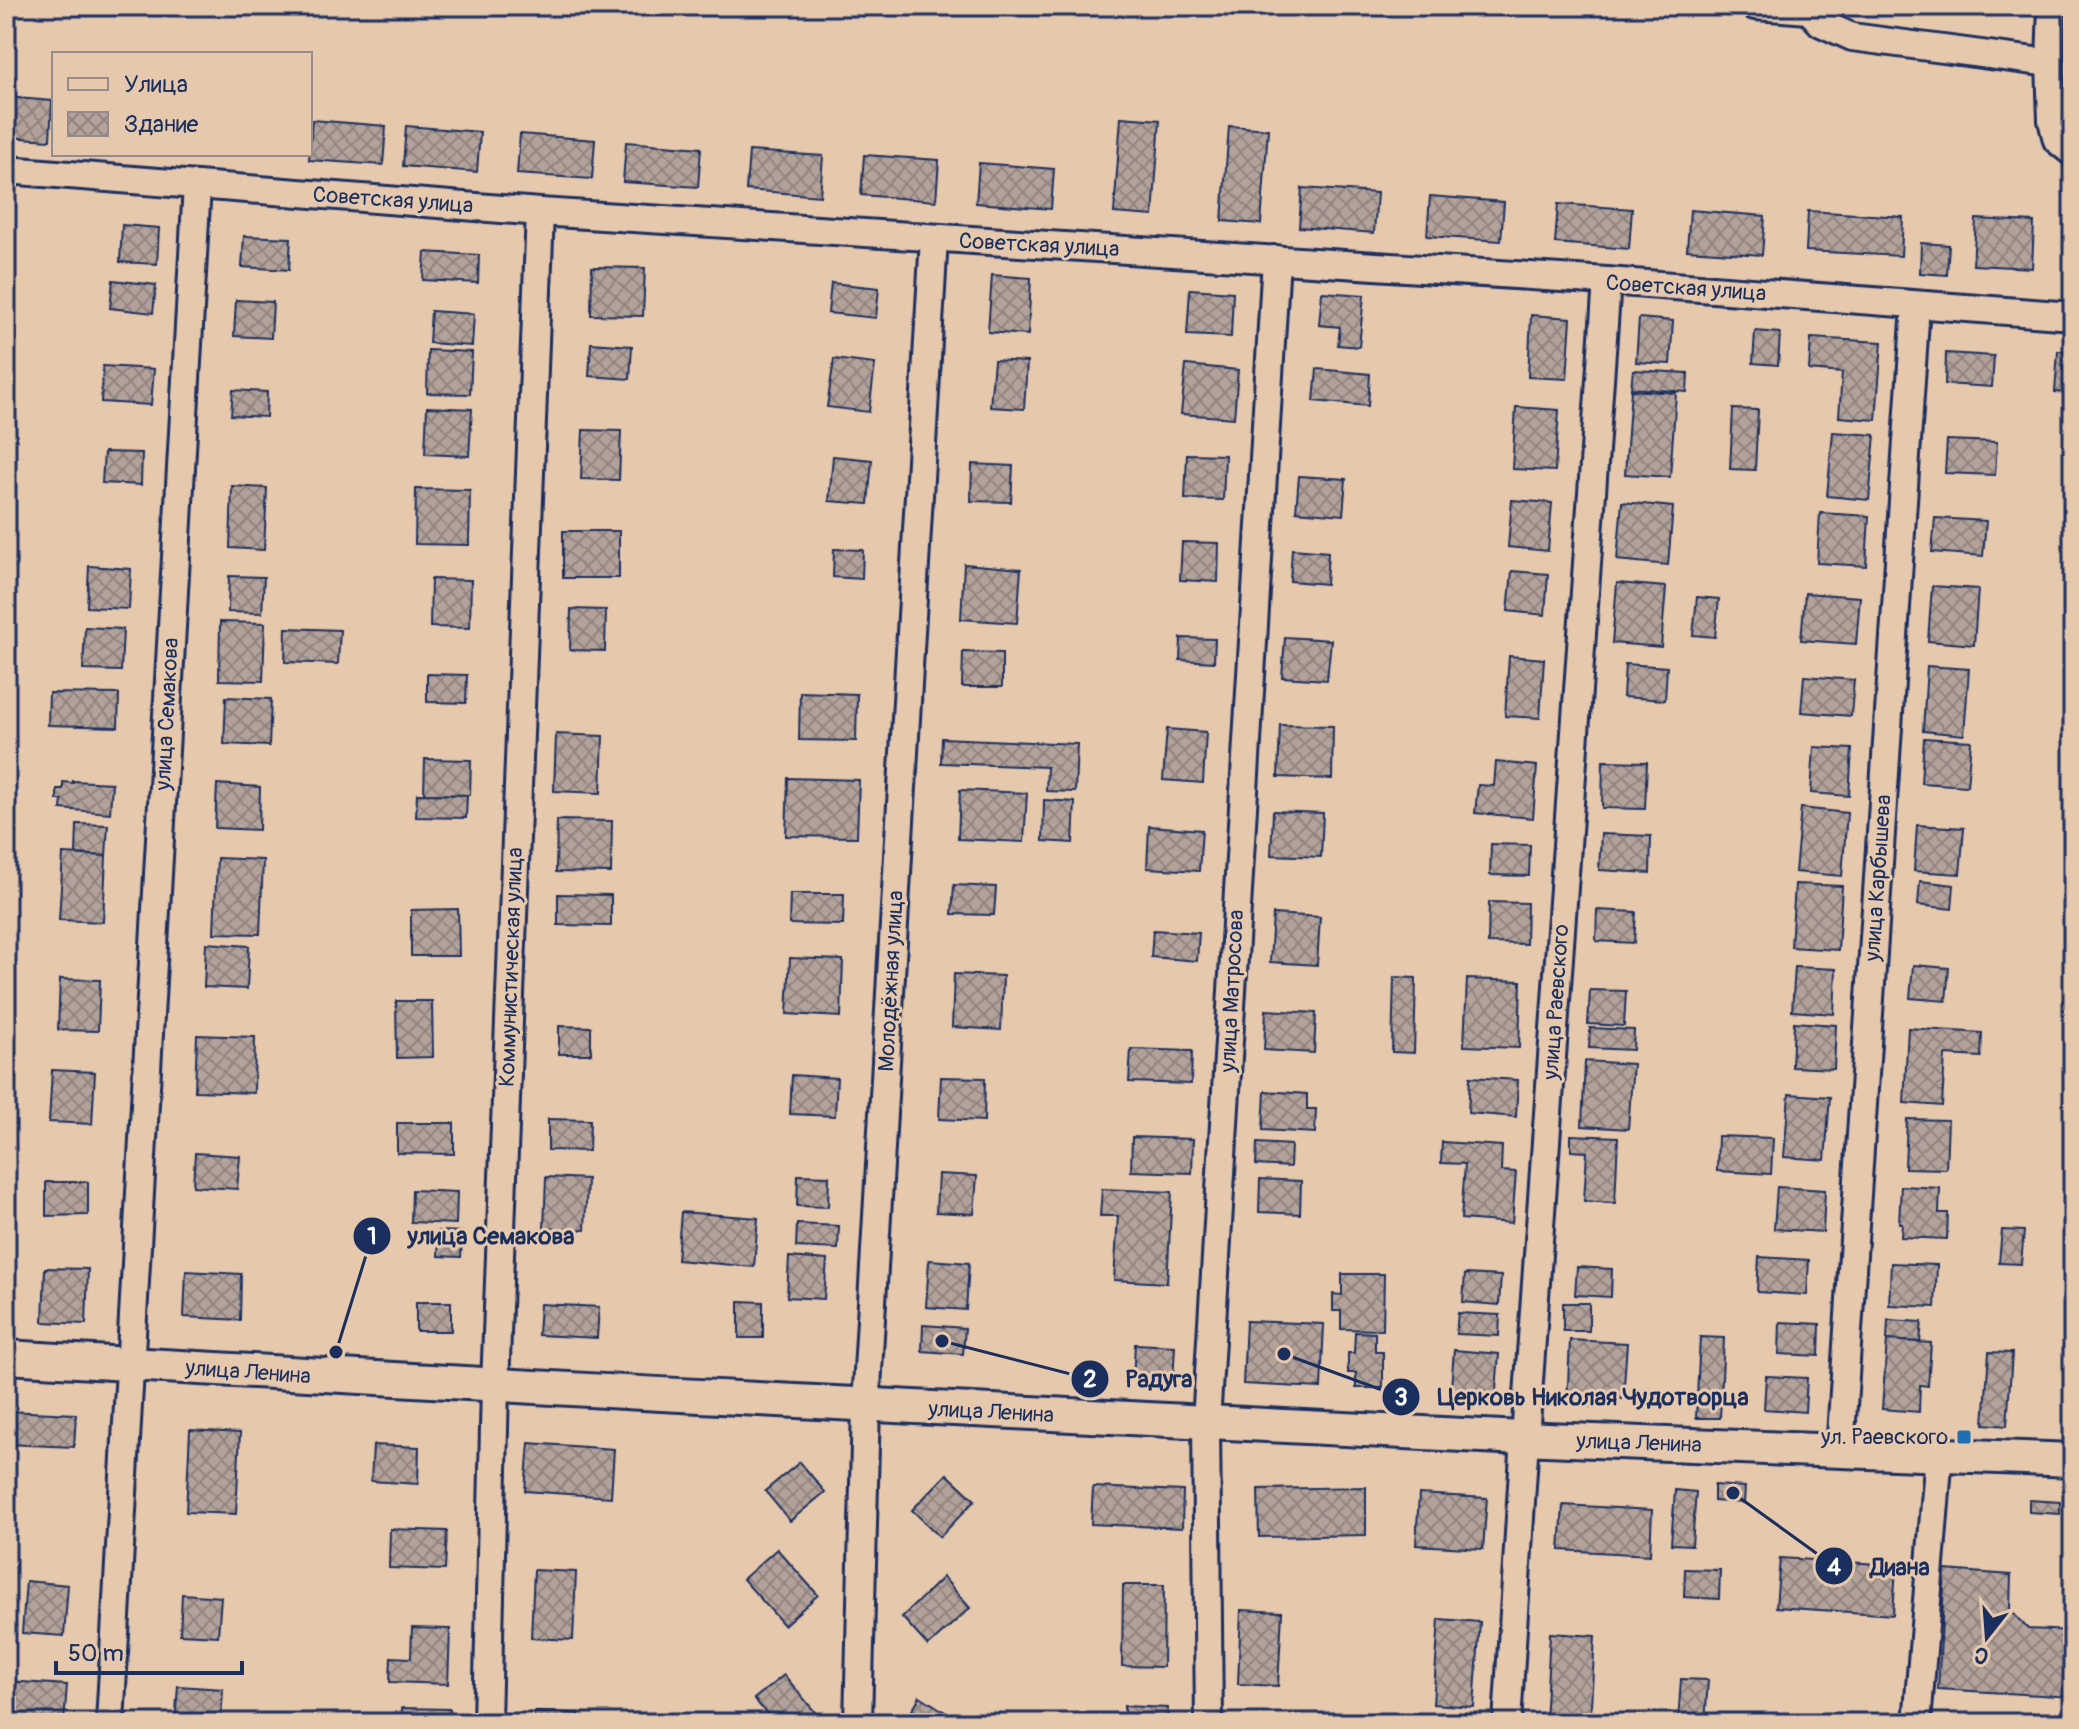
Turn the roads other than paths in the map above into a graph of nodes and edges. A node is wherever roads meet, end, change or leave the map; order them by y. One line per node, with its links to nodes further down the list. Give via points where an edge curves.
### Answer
1 (1755, 6): 3 (street)
2 (2052, 6): 4 (street)
3 (1809, 8): 4 (street, via 1821,23 1852,37)
4 (2050, 63): 5 (street, via 2057,140)
5 (2073, 153)
6 (6, 170): 7 (street, Советская улица)
7 (197, 185): 8 (street, Советская улица); 15 (street, улица Семакова)
8 (540, 212): 9 (street, Советская улица); 16 (street, Коммунистическая улица)
9 (934, 238): 10 (street, Советская улица); 17 (street, Молодёжная улица)
10 (1276, 259): 11 (street, Советская улица); 18 (street, улица Матросова)
11 (1607, 281): 12 (street, Советская улица); 19 (street, улица Раевского)
12 (1916, 305): 13 (street, Советская улица); 20 (street, улица Карбышева)
13 (2073, 316)
14 (6, 1357): 15 (main road, улица Ленина)
15 (129, 1364): 16 (main road, улица Ленина); 23 (street, улица Семакова)
16 (495, 1386): 17 (main road, улица Ленина); 24 (street, Коммунистическая улица)
17 (866, 1405): 18 (main road, улица Ленина); 25 (street, Молодёжная улица)
18 (1206, 1423): 19 (main road, улица Ленина); 26 (street, улица Матросова)
19 (1525, 1438): 20 (main road, улица Ленина); 27 (street, улица Раевского)
20 (1840, 1451): 21 (main road, улица Ленина)
21 (1939, 1454): 22 (main road, улица Ленина); 28 (street)
22 (2073, 1460)
23 (110, 1723)
24 (487, 1723)
25 (858, 1723)
26 (1209, 1723)
27 (1507, 1723)
28 (1917, 1723)

